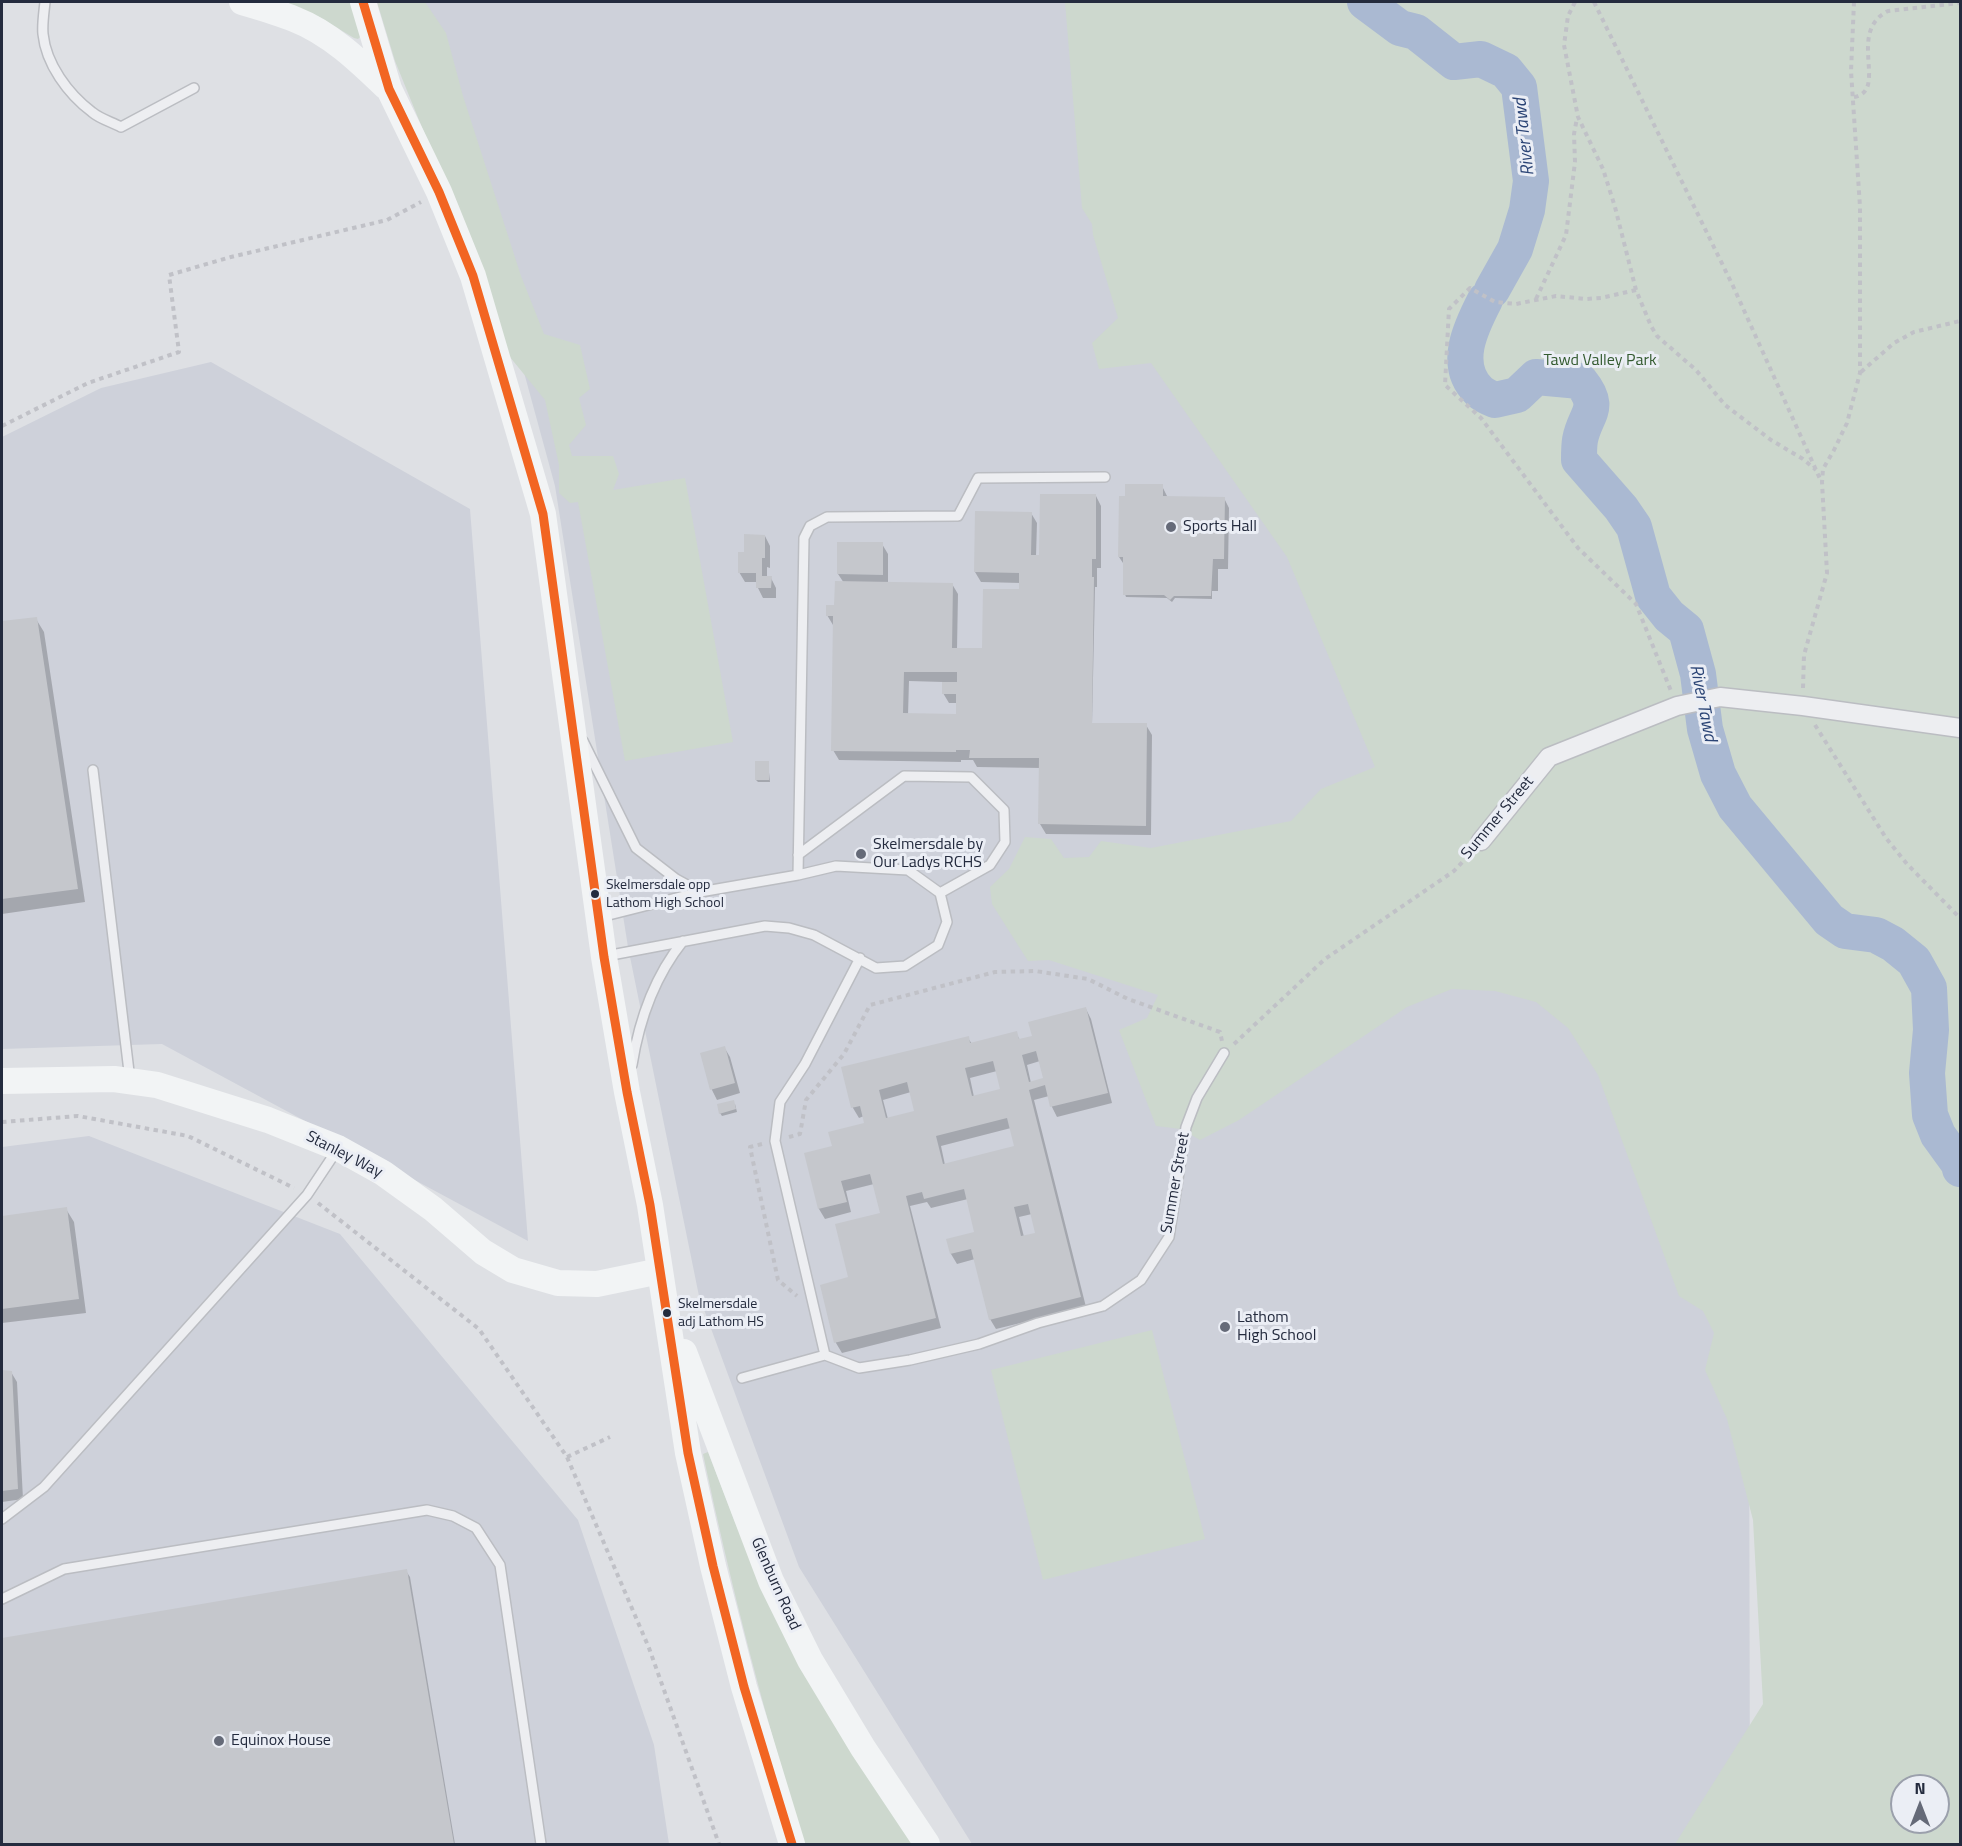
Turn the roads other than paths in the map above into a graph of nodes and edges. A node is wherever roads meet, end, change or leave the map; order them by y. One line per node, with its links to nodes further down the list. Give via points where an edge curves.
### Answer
1 (45, 2): 5 (lane)
2 (51, 2): 5 (lane)
3 (242, 2): 7 (street, Glenburn Road, via 296,20 328,37)
4 (363, 2): 7 (street, Glenburn Road)
5 (44, 15): 6 (lane, via 47,54 62,80 92,113 121,127)
6 (194, 88)
7 (389, 90): 9 (street, Glenburn Road, via 439,192 473,276 543,514)
8 (1105, 477): 13 (lane, via 978,478 958,516 827,517 810,526 804,538)
9 (570, 714): 15 (lane, via 636,848); 17 (street, Glenburn Road)
10 (1960, 728): 12 (street, Summer Street, via 1720,697 1677,706 1549,757)
11 (93, 770): 23 (lane)
12 (1481, 841)
13 (798, 855): 14 (lane); 16 (lane, via 904,776 971,777 1004,810 1005,842 990,865)
14 (798, 875): 15 (lane); 16 (lane, via 836,866 908,870)
15 (700, 892): 17 (lane)
16 (940, 893): 20 (lane, via 947,922 938,945 906,966 876,968)
17 (599, 918): 19 (street, Glenburn Road)
18 (683, 941): 19 (lane); 20 (lane, via 765,926 789,928 814,935); 24 (lane, via 668,960 647,1006)
19 (604, 957): 24 (street, Glenburn Road)
20 (860, 958): 28 (lane, via 805,1064 780,1102 775,1141)
21 (1224, 1053): 28 (lane, Summer Street, via 1197,1098 1186,1127 1169,1237 1141,1280 1103,1306 922,1358 859,1368)
22 (2, 1081): 23 (street, Stanley Way)
23 (130, 1081): 25 (street, Stanley Way, via 157,1085 268,1120)
24 (627, 1092): 26 (street, Glenburn Road)
25 (338, 1148): 26 (street, Stanley Way, via 383,1173 483,1252 513,1270 558,1283 597,1284); 30 (lane, via 307,1195 44,1487)
26 (660, 1271): 27 (street, Glenburn Road)
27 (665, 1304): 33 (street, Glenburn Road, via 688,1453 713,1566 744,1687); 34 (street, Glenburn Road, via 771,1581 816,1670)
28 (825, 1355): 29 (lane)
29 (742, 1378)
30 (2, 1519)
31 (2, 1599): 32 (lane, via 64,1569 428,1510 453,1516 476,1528 500,1565)
32 (542, 1845)
33 (792, 1845)
34 (927, 1845)

